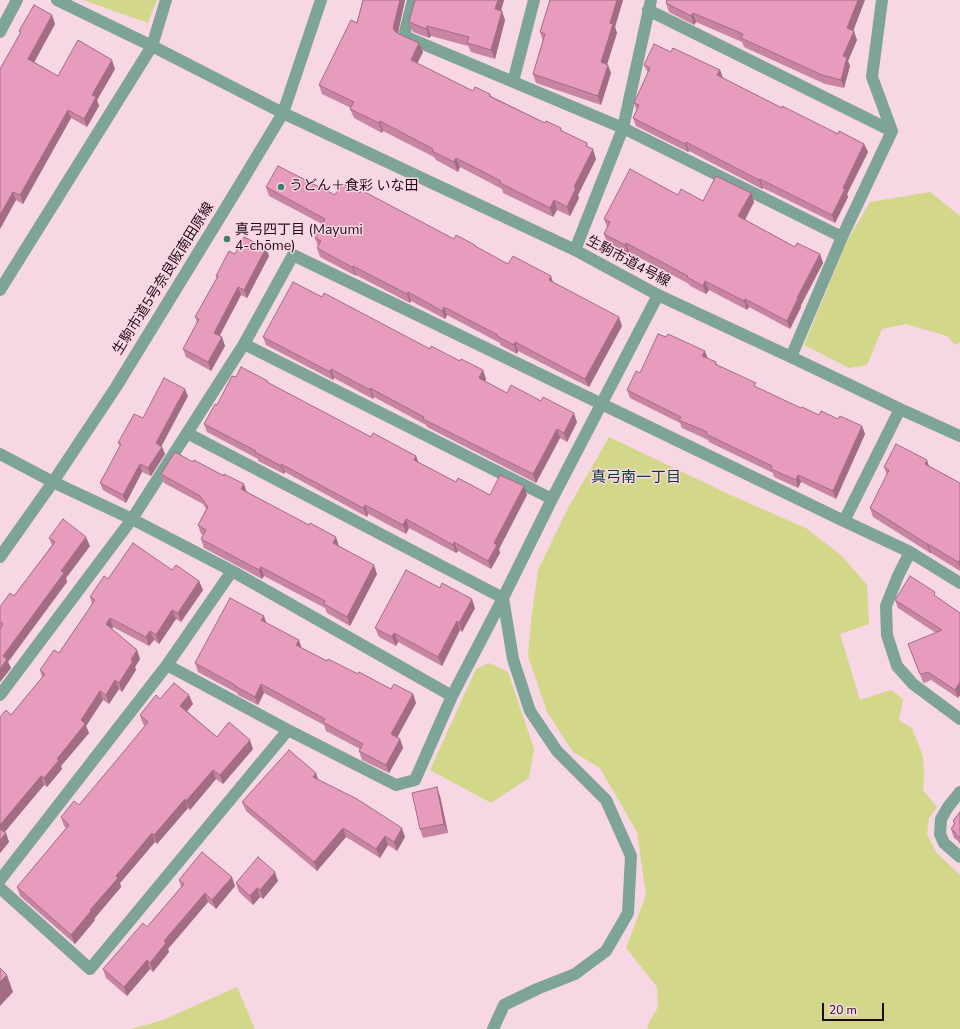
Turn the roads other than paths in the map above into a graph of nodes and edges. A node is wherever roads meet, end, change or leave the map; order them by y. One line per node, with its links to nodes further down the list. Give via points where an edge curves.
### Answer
1 (17, 0): 9 (street)
2 (57, 0): 10 (street, 生駒市道4号線)
3 (166, 0): 10 (street)
4 (321, 0): 12 (street, 生駒市道5号奈良阪南田原線)
5 (413, 0): 11 (street, via 404,36)
6 (534, 0): 11 (street)
7 (882, 0): 14 (street, via 872,76)
8 (650, 5): 13 (street); 14 (street)
9 (0, 32)
10 (152, 46): 12 (street, 生駒市道4号線); 17 (street)
11 (513, 82): 13 (street)
12 (283, 112): 16 (street, 生駒市道4号線); 26 (street, 生駒市道5号奈良阪南田原線, via 116,387)
13 (623, 128): 15 (street); 16 (street)
14 (892, 131): 15 (street)
15 (842, 238): 20 (street)
16 (576, 250): 18 (street, 生駒市道4号線)
17 (0, 290)
18 (658, 295): 20 (street, 生駒市道4号線); 21 (street)
19 (244, 344): 21 (street, via 293,255); 23 (street); 27 (street)
20 (791, 357): 22 (street, 生駒市道4号線)
21 (602, 404): 27 (street); 29 (street)
22 (900, 409): 24 (street, 生駒市道4号線); 29 (street)
23 (187, 434): 28 (street); 34 (street)
24 (960, 436)
25 (0, 454): 26 (street)
26 (53, 482): 28 (street); 31 (street, 生駒市道5号奈良阪南田原線)
27 (552, 499): 34 (street)
28 (132, 519): 32 (street); 36 (street)
29 (844, 521): 30 (street)
30 (910, 552): 33 (street); 38 (street, via 886,606 887,635 897,666 913,684)
31 (0, 557)
32 (232, 571): 35 (street); 37 (street)
33 (960, 583)
34 (503, 598): 37 (street); 44 (street, via 513,659 530,711 557,751 606,800 631,856 628,913 606,951 575,974 504,1005)
35 (167, 665): 39 (street); 42 (street)
36 (0, 695)
37 (452, 696): 39 (street, via 415,780 396,785)
38 (960, 719)
39 (288, 730): 43 (street, via 90,969)
40 (960, 792): 41 (street, via 941,819 940,834 944,843)
41 (960, 857)
42 (0, 880)
43 (0, 888)
44 (493, 1029)

